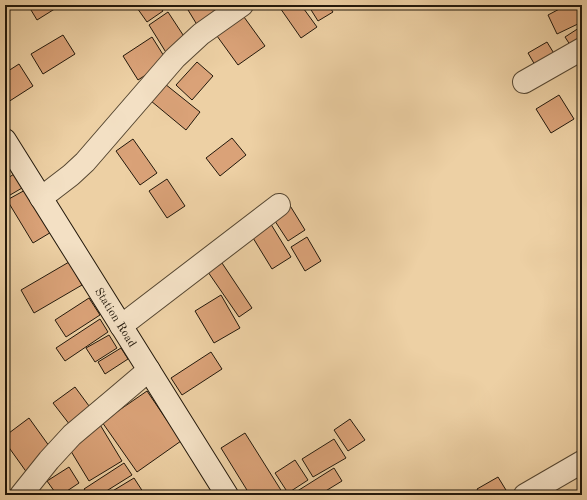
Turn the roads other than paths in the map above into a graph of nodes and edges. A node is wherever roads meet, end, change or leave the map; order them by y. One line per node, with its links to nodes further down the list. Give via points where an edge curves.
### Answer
1 (242, 5): 5 (street, via 201,34 175,58 85,162)
2 (582, 50): 3 (street)
3 (524, 82)
4 (5, 140): 5 (street, Station Road)
5 (41, 198): 7 (street, Station Road)
6 (279, 205): 7 (street)
7 (121, 326): 8 (street, Station Road)
8 (149, 370): 10 (street, via 72,435); 11 (street, Station Road)
9 (582, 462): 12 (street)
10 (21, 495)
11 (227, 495)
12 (525, 495)

